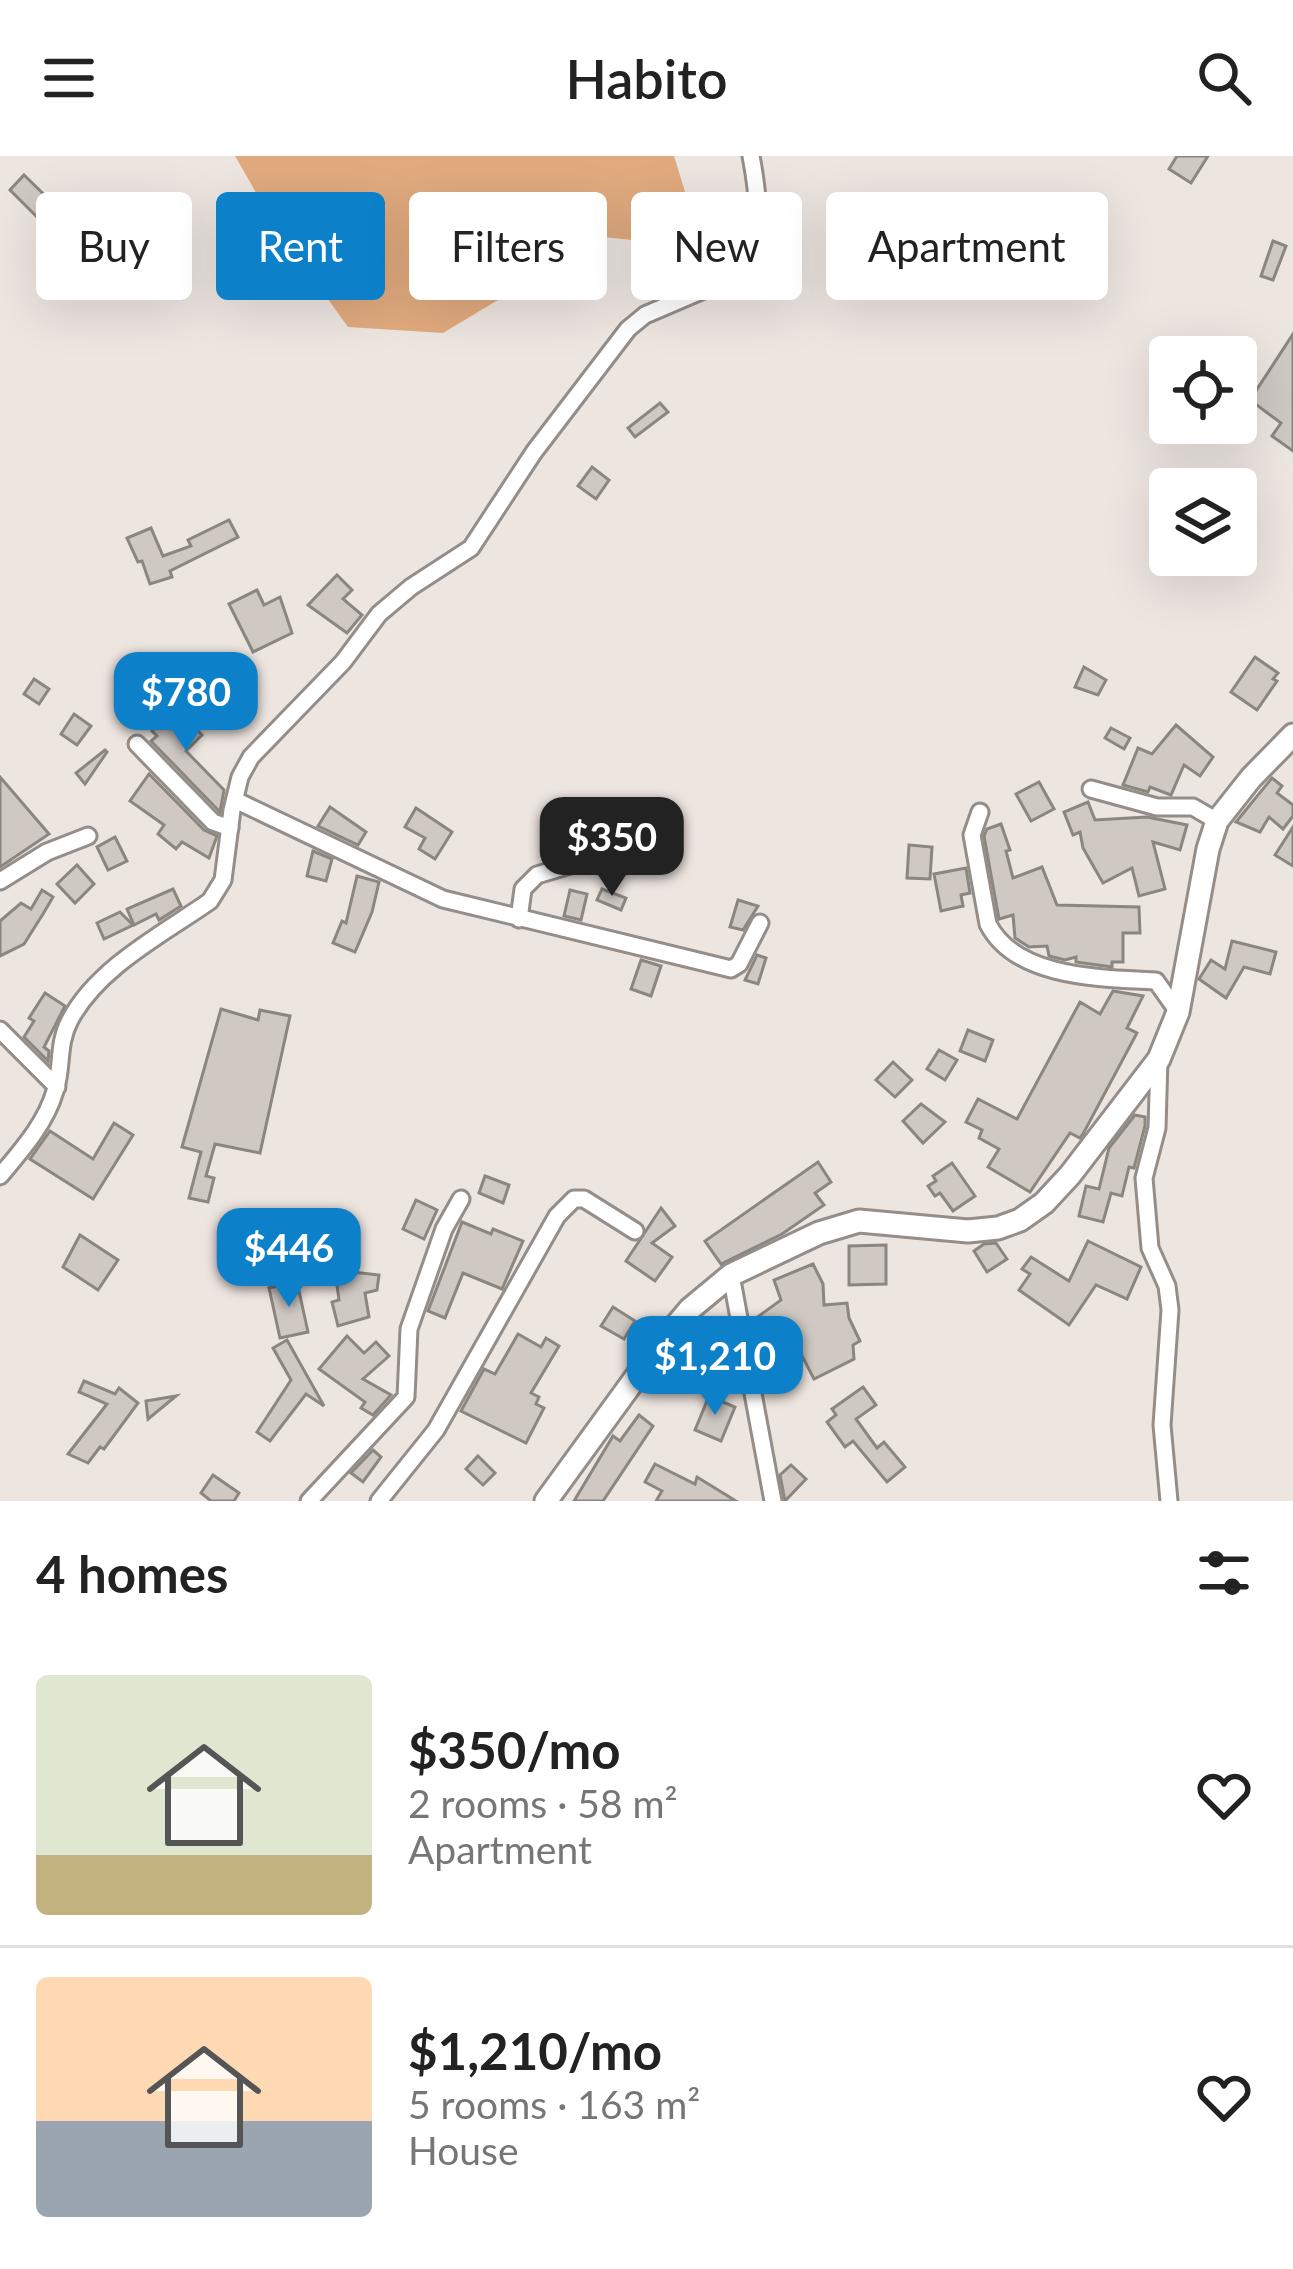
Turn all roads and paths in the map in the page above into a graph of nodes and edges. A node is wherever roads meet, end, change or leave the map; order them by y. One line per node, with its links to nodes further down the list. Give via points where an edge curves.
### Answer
1 (751, 156): 5 (street, via 756,219 746,266 628,329 471,548 379,614 251,757)
2 (137, 744): 8 (street, via 213,822)
3 (1290, 744): 7 (main road)
4 (1091, 789): 7 (street, via 1157,807 1193,807)
5 (235, 800): 8 (street); 12 (street, via 443,899)
6 (980, 812): 14 (street, via 972,835 994,935 1049,968 1156,981)
7 (1217, 821): 14 (main road)
8 (230, 828): 17 (street, via 223,880 211,901 119,965 70,1019 58,1048)
9 (88, 836): 11 (street)
10 (623, 839): 12 (street, via 607,854 537,875 523,890)
11 (0, 880)
12 (519, 919): 13 (street, via 730,969)
13 (760, 923)
14 (1178, 1012): 16 (main road)
15 (0, 1030): 17 (street)
16 (1159, 1059): 21 (main road, via 1070,1175 1020,1220 968,1231 859,1221); 26 (street, via 1144,1178 1150,1248 1170,1310 1162,1425)
17 (57, 1087): 18 (street)
18 (0, 1176)
19 (461, 1199): 22 (street, via 410,1329 406,1397)
20 (635, 1231): 23 (street, via 584,1198 564,1207 436,1430)
21 (731, 1275): 24 (main road, via 658,1347); 25 (street)
22 (309, 1501)
23 (379, 1501)
24 (546, 1501)
25 (773, 1501)
26 (1169, 1501)

